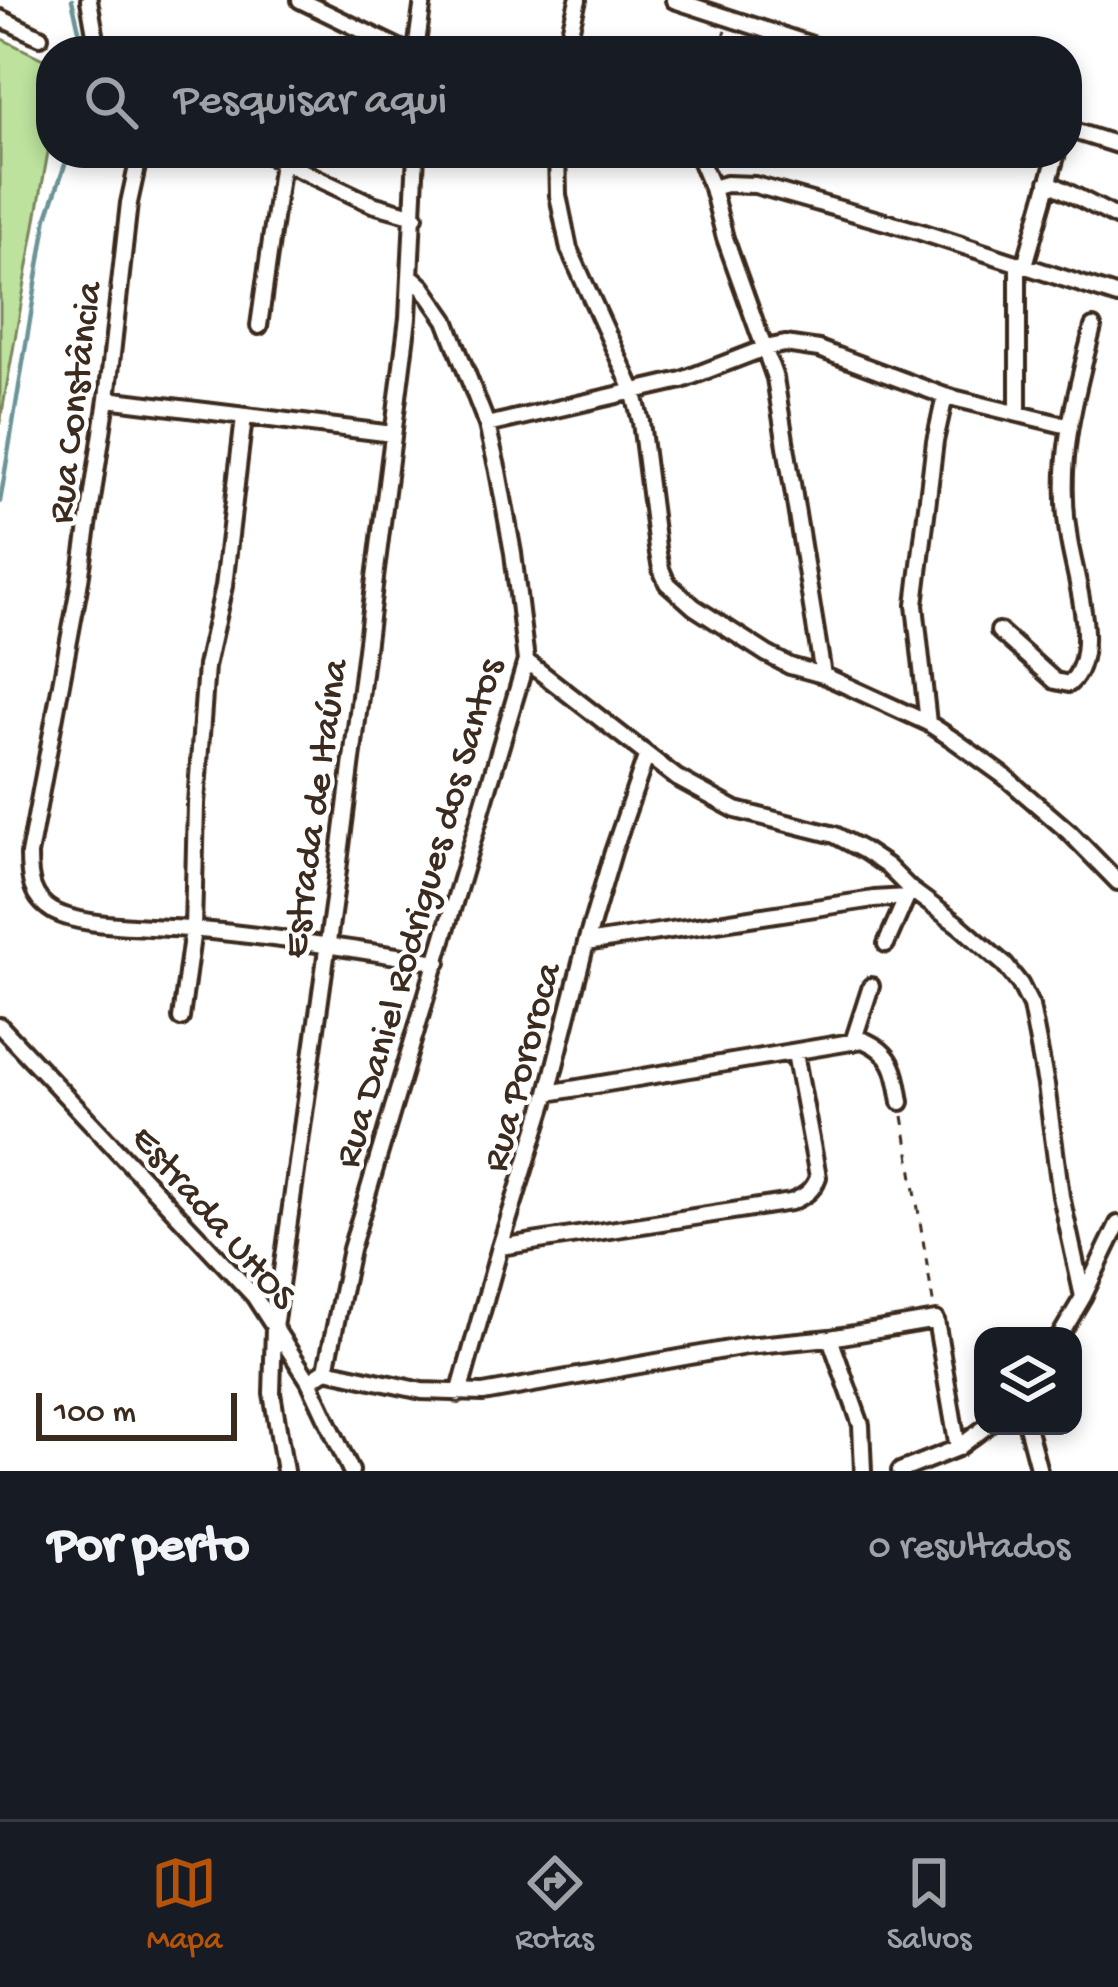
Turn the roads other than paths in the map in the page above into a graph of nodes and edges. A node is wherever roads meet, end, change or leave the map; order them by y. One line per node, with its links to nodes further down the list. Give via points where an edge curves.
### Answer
1 (89, 0): 8 (street)
2 (300, 0): 9 (street)
3 (423, 0): 10 (street)
4 (578, 0): 11 (street)
5 (674, 0): 12 (street)
6 (0, 17): 7 (street)
7 (38, 36)
8 (95, 36)
9 (374, 36)
10 (418, 36)
11 (569, 36)
12 (784, 36)
13 (1082, 134): 14 (street)
14 (1118, 146)
15 (137, 168): 34 (street, Rua Constância)
16 (281, 168): 29 (street)
17 (295, 168): 24 (street)
18 (416, 168): 24 (street, Estrada de Itaúna)
19 (557, 168): 32 (street, via 569,249)
20 (703, 168): 23 (street)
21 (1052, 168): 22 (street)
22 (1048, 182): 25 (street); 26 (street)
23 (712, 188): 26 (street, via 755,185); 31 (street)
24 (415, 216): 27 (street, Estrada de Itaúna)
25 (1118, 218)
26 (1021, 264): 28 (street); 35 (street)
27 (411, 276): 37 (street, Rua Daniel Rodrigues dos Santos, via 446,320); 39 (street, Estrada de Itaúna)
28 (1118, 296)
29 (259, 326)
30 (1093, 327): 38 (street)
31 (765, 348): 32 (street); 33 (street, via 802,344); 42 (street)
32 (633, 390): 37 (street); 42 (street, via 667,583 736,636)
33 (945, 396): 35 (street); 43 (street, via 915,605)
34 (107, 399): 36 (street); 47 (street, Rua Constância, via 29,879 54,911 75,919)
35 (1018, 413): 38 (street)
36 (244, 417): 39 (street); 47 (street, via 206,666)
37 (487, 425): 41 (street, Rua Daniel Rodrigues dos Santos)
38 (1068, 426): 40 (street, via 1065,518 1081,596 1081,670 1069,684 1055,682)
39 (393, 434): 50 (street, Estrada de Itaúna)
40 (999, 632)
41 (526, 661): 44 (street); 51 (street, Rua Daniel Rodrigues dos Santos)
42 (823, 675): 43 (street)
43 (928, 723): 45 (street, via 1004,776)
44 (646, 757): 46 (street, via 736,810 835,835 886,866); 48 (street, Rua Pororoca)
45 (1118, 882)
46 (908, 893): 48 (street); 49 (street); 61 (street, via 1005,965 1031,1006)
47 (193, 929): 50 (street); 53 (street)
48 (586, 943): 57 (street, Rua Pororoca)
49 (886, 944)
50 (326, 945): 51 (street); 63 (street, Estrada de Itaúna)
51 (438, 962): 65 (street, Rua Daniel Rodrigues dos Santos, via 351,1249)
52 (871, 986): 55 (street)
53 (181, 1018)
54 (0, 1026): 63 (street, Estrada UHOS, via 254,1296)
55 (853, 1042): 56 (street); 58 (street, via 883,1051)
56 (795, 1053): 57 (street); 60 (street, via 818,1177 804,1196)
57 (548, 1093): 60 (street, Rua Pororoca)
58 (901, 1102)
59 (1118, 1224): 61 (street)
60 (500, 1247): 67 (street, Rua Pororoca)
61 (1083, 1297): 62 (street)
62 (1065, 1327)
63 (274, 1328): 66 (street, Estrada UHOS); 71 (street, Estrada de Itaúna, via 272,1393)
64 (830, 1337): 67 (street); 70 (street, via 936,1320); 73 (street, via 861,1425)
65 (326, 1370): 66 (street); 67 (street)
66 (310, 1381): 72 (street, Estrada UHOS)
67 (459, 1394)
68 (975, 1435): 70 (street)
69 (1029, 1435): 75 (street)
70 (958, 1448): 74 (street)
71 (285, 1471)
72 (352, 1471)
73 (863, 1471)
74 (900, 1471)
75 (1039, 1471)

